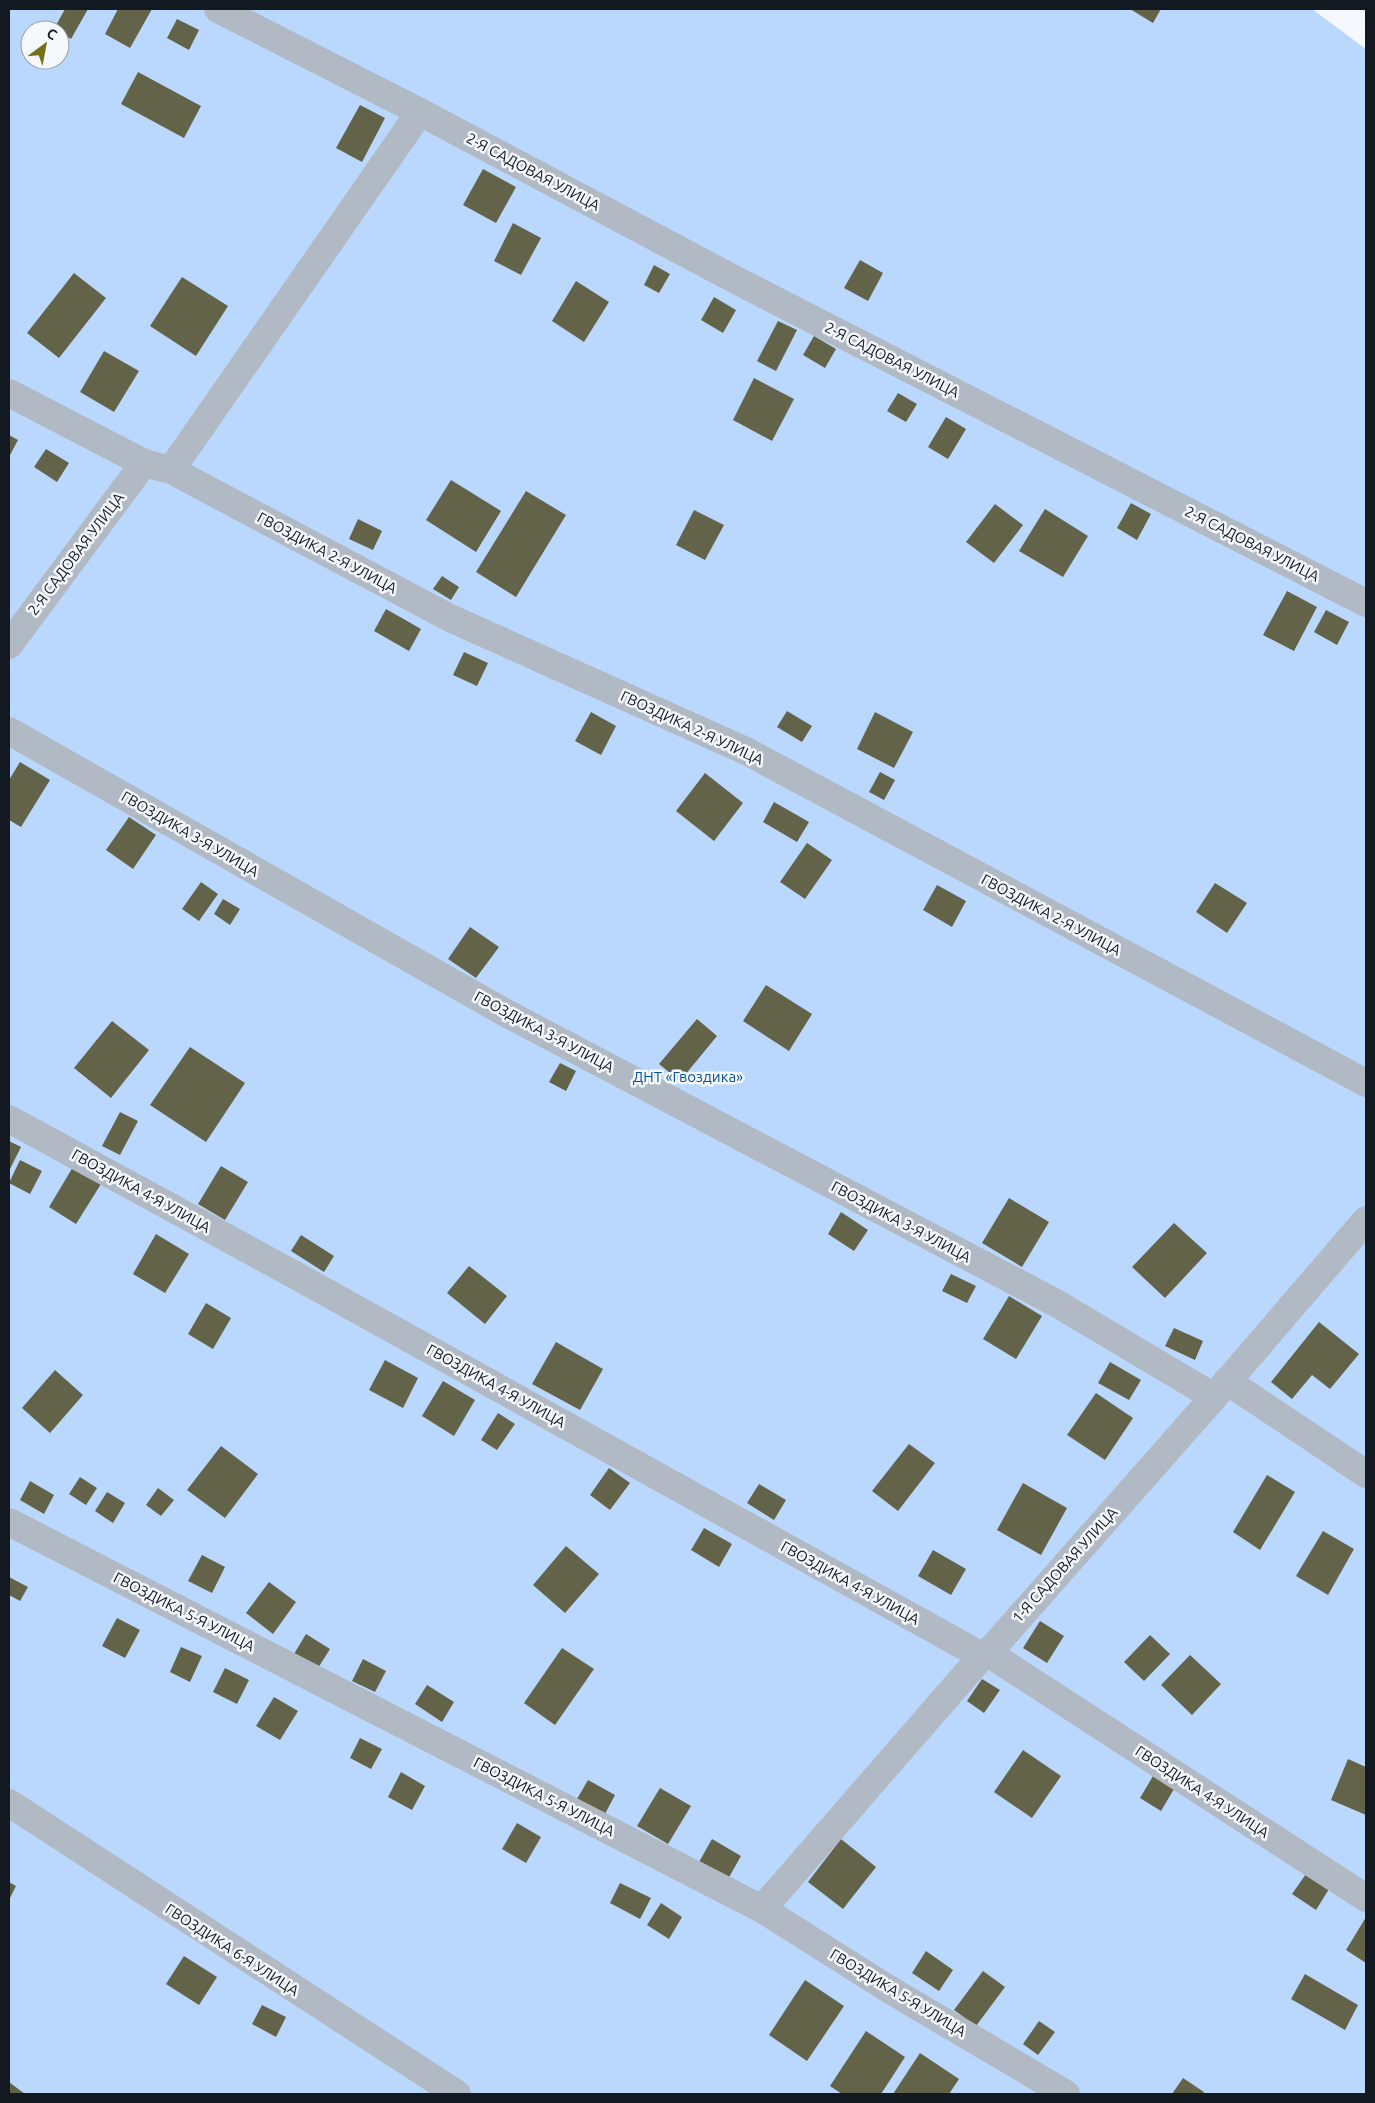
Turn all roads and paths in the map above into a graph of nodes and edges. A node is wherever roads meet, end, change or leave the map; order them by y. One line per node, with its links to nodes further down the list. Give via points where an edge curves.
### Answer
1 (218, 9): 2 (street, 2-Я САДОВАЯ УЛИЦА)
2 (420, 112): 5 (street); 6 (street, 2-Я САДОВАЯ УЛИЦА, via 730,277)
3 (9, 394): 4 (street, ГВОЗДИКА 2-Я УЛИЦА)
4 (144, 463): 5 (street, ГВОЗДИКА 2-Я УЛИЦА); 7 (street, 2-Я САДОВАЯ УЛИЦА)
5 (171, 470): 9 (street, ГВОЗДИКА 2-Я УЛИЦА, via 450,618 746,751)
6 (1366, 603)
7 (9, 646)
8 (9, 731): 12 (street, ГВОЗДИКА 3-Я УЛИЦА, via 504,1012)
9 (1366, 1083)
10 (9, 1119): 15 (street, ГВОЗДИКА 4-Я УЛИЦА)
11 (1366, 1220): 12 (street, 1-Я САДОВАЯ УЛИЦА)
12 (1220, 1389): 13 (street, ГВОЗДИКА 3-Я УЛИЦА); 15 (street, 1-Я САДОВАЯ УЛИЦА)
13 (1366, 1474)
14 (9, 1522): 18 (street, ГВОЗДИКА 5-Я УЛИЦА)
15 (985, 1655): 17 (street, ГВОЗДИКА 4-Я УЛИЦА); 18 (street, 1-Я САДОВАЯ УЛИЦА)
16 (9, 1804): 19 (street, ГВОЗДИКА 6-Я УЛИЦА)
17 (1366, 1898)
18 (762, 1909): 20 (street, ГВОЗДИКА 5-Я УЛИЦА, via 887,1988)
19 (457, 2094)
20 (1066, 2094)

